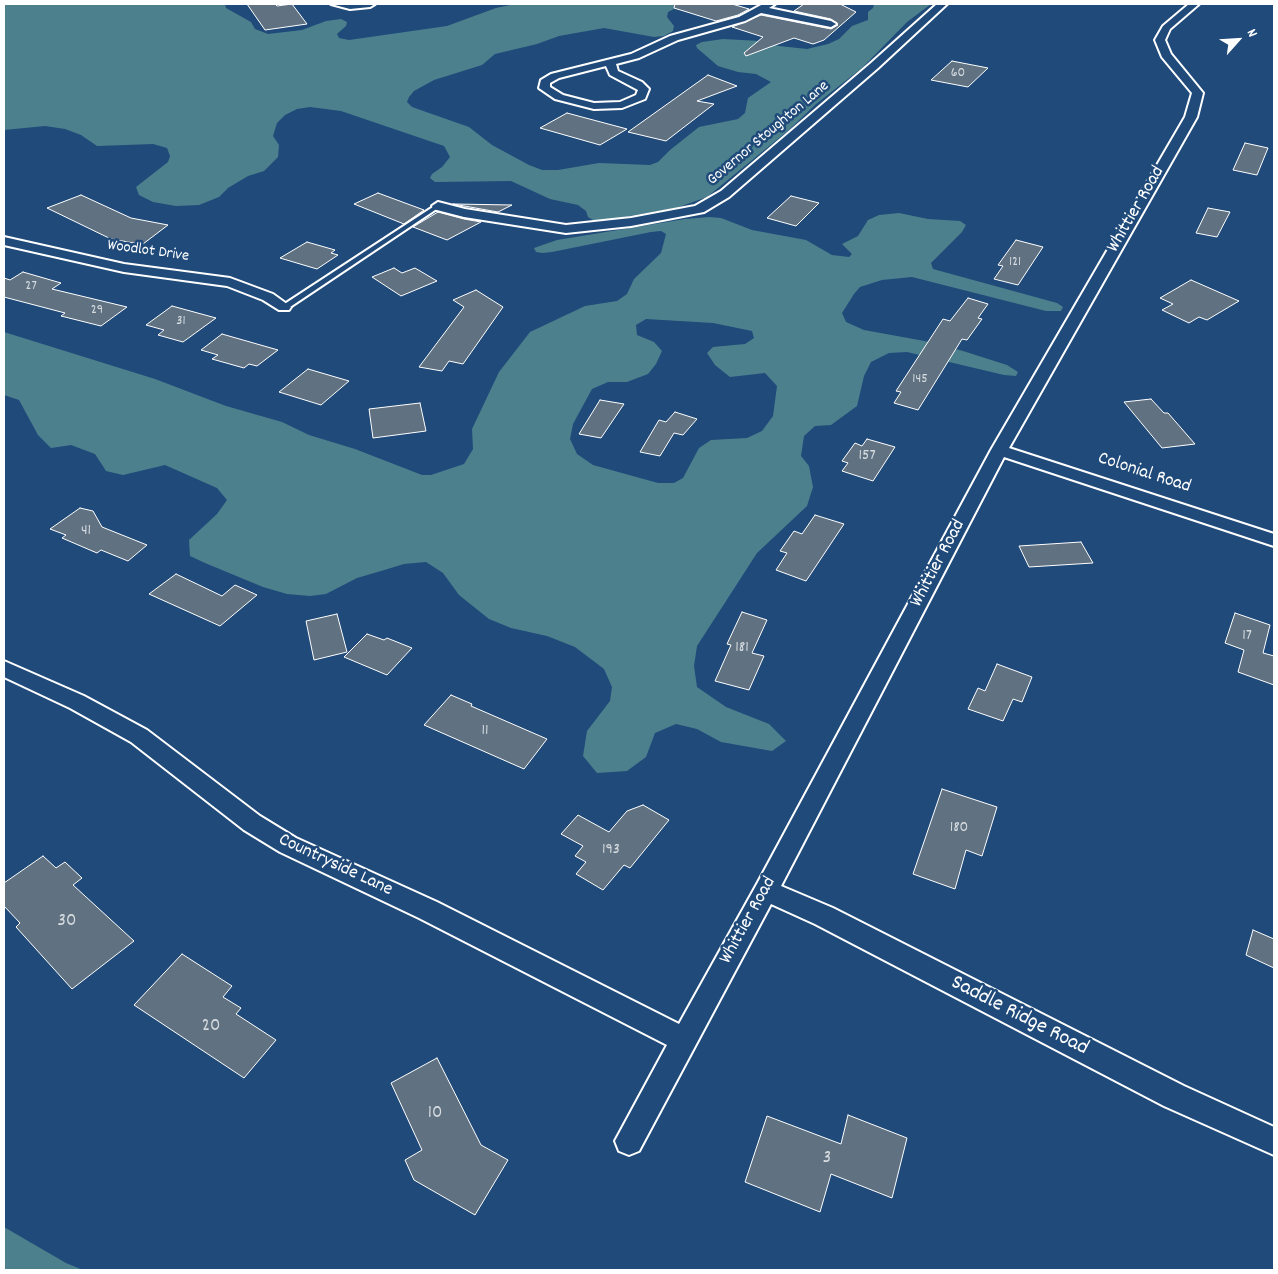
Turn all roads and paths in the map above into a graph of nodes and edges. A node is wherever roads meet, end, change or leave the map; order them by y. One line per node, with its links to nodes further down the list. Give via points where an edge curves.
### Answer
1 (336, 4): 2 (street)
2 (370, 4)
3 (942, 4): 8 (street, Governor Stoughton Lane, via 725,194 706,206 647,220 566,229 464,214)
4 (1194, 4): 11 (street, Whittier Road, via 1169,25 1160,40 1166,55 1198,93 1191,116)
5 (766, 7): 6 (street); 7 (street, via 735,22 674,38 642,54)
6 (831, 24)
7 (611, 63): 7 (street, via 614,73 644,89 641,97 622,105 594,106 559,98 544,88 545,82 554,76)
8 (438, 206): 10 (lane)
9 (4, 241): 10 (street, Woodlot Drive, via 124,268 230,282 268,296)
10 (284, 307)
11 (999, 450): 12 (street, Colonial Road); 14 (street, Whittier Road)
12 (1274, 540)
13 (4, 668): 15 (street, Countryside Lane, via 139,736 246,819 282,842 428,910)
14 (766, 891): 15 (street, Whittier Road); 17 (street, Saddle Ridge Road, via 824,916 1166,1092)
15 (683, 1040): 16 (street, Whittier Road)
16 (629, 1141)
17 (1274, 1141)

